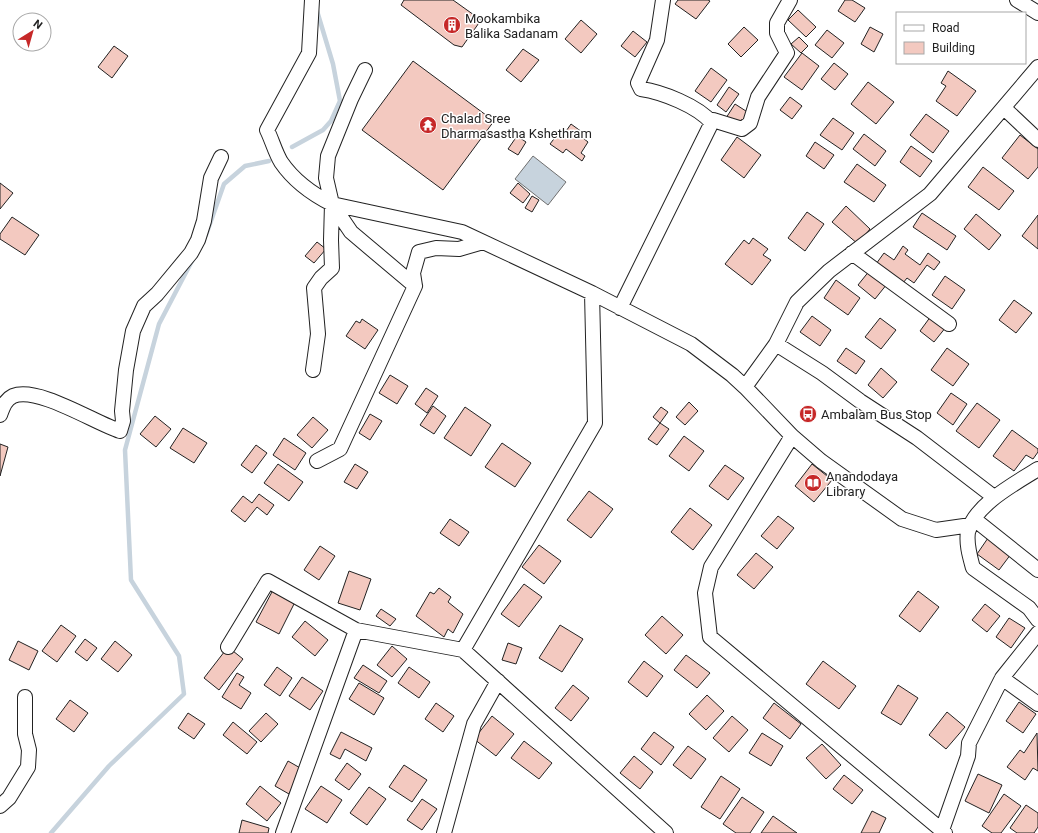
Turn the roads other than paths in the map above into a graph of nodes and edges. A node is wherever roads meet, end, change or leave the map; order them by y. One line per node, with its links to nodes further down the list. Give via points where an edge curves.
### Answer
1 (312, 0): 12 (street, via 309,53 267,130 281,161 293,176 313,194)
2 (663, 0): 9 (street, via 657,40 638,83 641,89 695,108)
3 (790, 0): 9 (street, via 777,23 777,33 787,53 758,97 750,123 742,130 719,121 713,120)
4 (1017, 0): 5 (street)
5 (1038, 13)
6 (1038, 67): 8 (street)
7 (365, 70): 12 (street, via 350,99 328,156 326,178)
8 (1004, 108): 10 (street); 14 (street, via 930,194)
9 (712, 123): 17 (street)
10 (1038, 140)
11 (221, 157): 22 (street, via 211,178 198,240 191,253 144,306 133,331 120,431 76,410 30,395 14,396 4,404)
12 (332, 204): 13 (street, via 462,232); 15 (street, via 351,232); 20 (street, via 332,268 314,288 318,334)
13 (483, 242): 15 (street, via 459,249 436,248 419,252 413,272); 16 (street)
14 (852, 253): 18 (street); 19 (street, via 797,302)
15 (415, 286): 24 (street, via 340,449)
16 (592, 293): 17 (street); 33 (street, via 596,423)
17 (620, 308): 21 (street, via 691,344)
18 (949, 324)
19 (776, 344): 21 (street); 26 (street, via 917,438)
20 (313, 370)
21 (744, 387): 23 (street)
22 (0, 415)
23 (792, 436): 27 (street, via 821,461 902,519 936,530); 42 (street, via 711,567 705,593 710,637)
24 (317, 462)
25 (1038, 469): 26 (street)
26 (994, 498): 27 (street)
27 (972, 522): 28 (street); 29 (street, via 968,532 968,545 973,568 1029,608)
28 (1038, 570)
29 (1038, 620)
30 (356, 630): 32 (street, via 268,581); 33 (street); 39 (street)
31 (1038, 633): 34 (street)
32 (228, 647)
33 (463, 650): 35 (street)
34 (1002, 678): 37 (street); 42 (street, via 969,743 968,756)
35 (498, 681): 40 (street, via 474,724); 41 (street)
36 (25, 697): 38 (street, via 28,767 10,798)
37 (1038, 704)
38 (0, 806)
39 (283, 833)
40 (444, 833)
41 (666, 833)
42 (943, 833)

